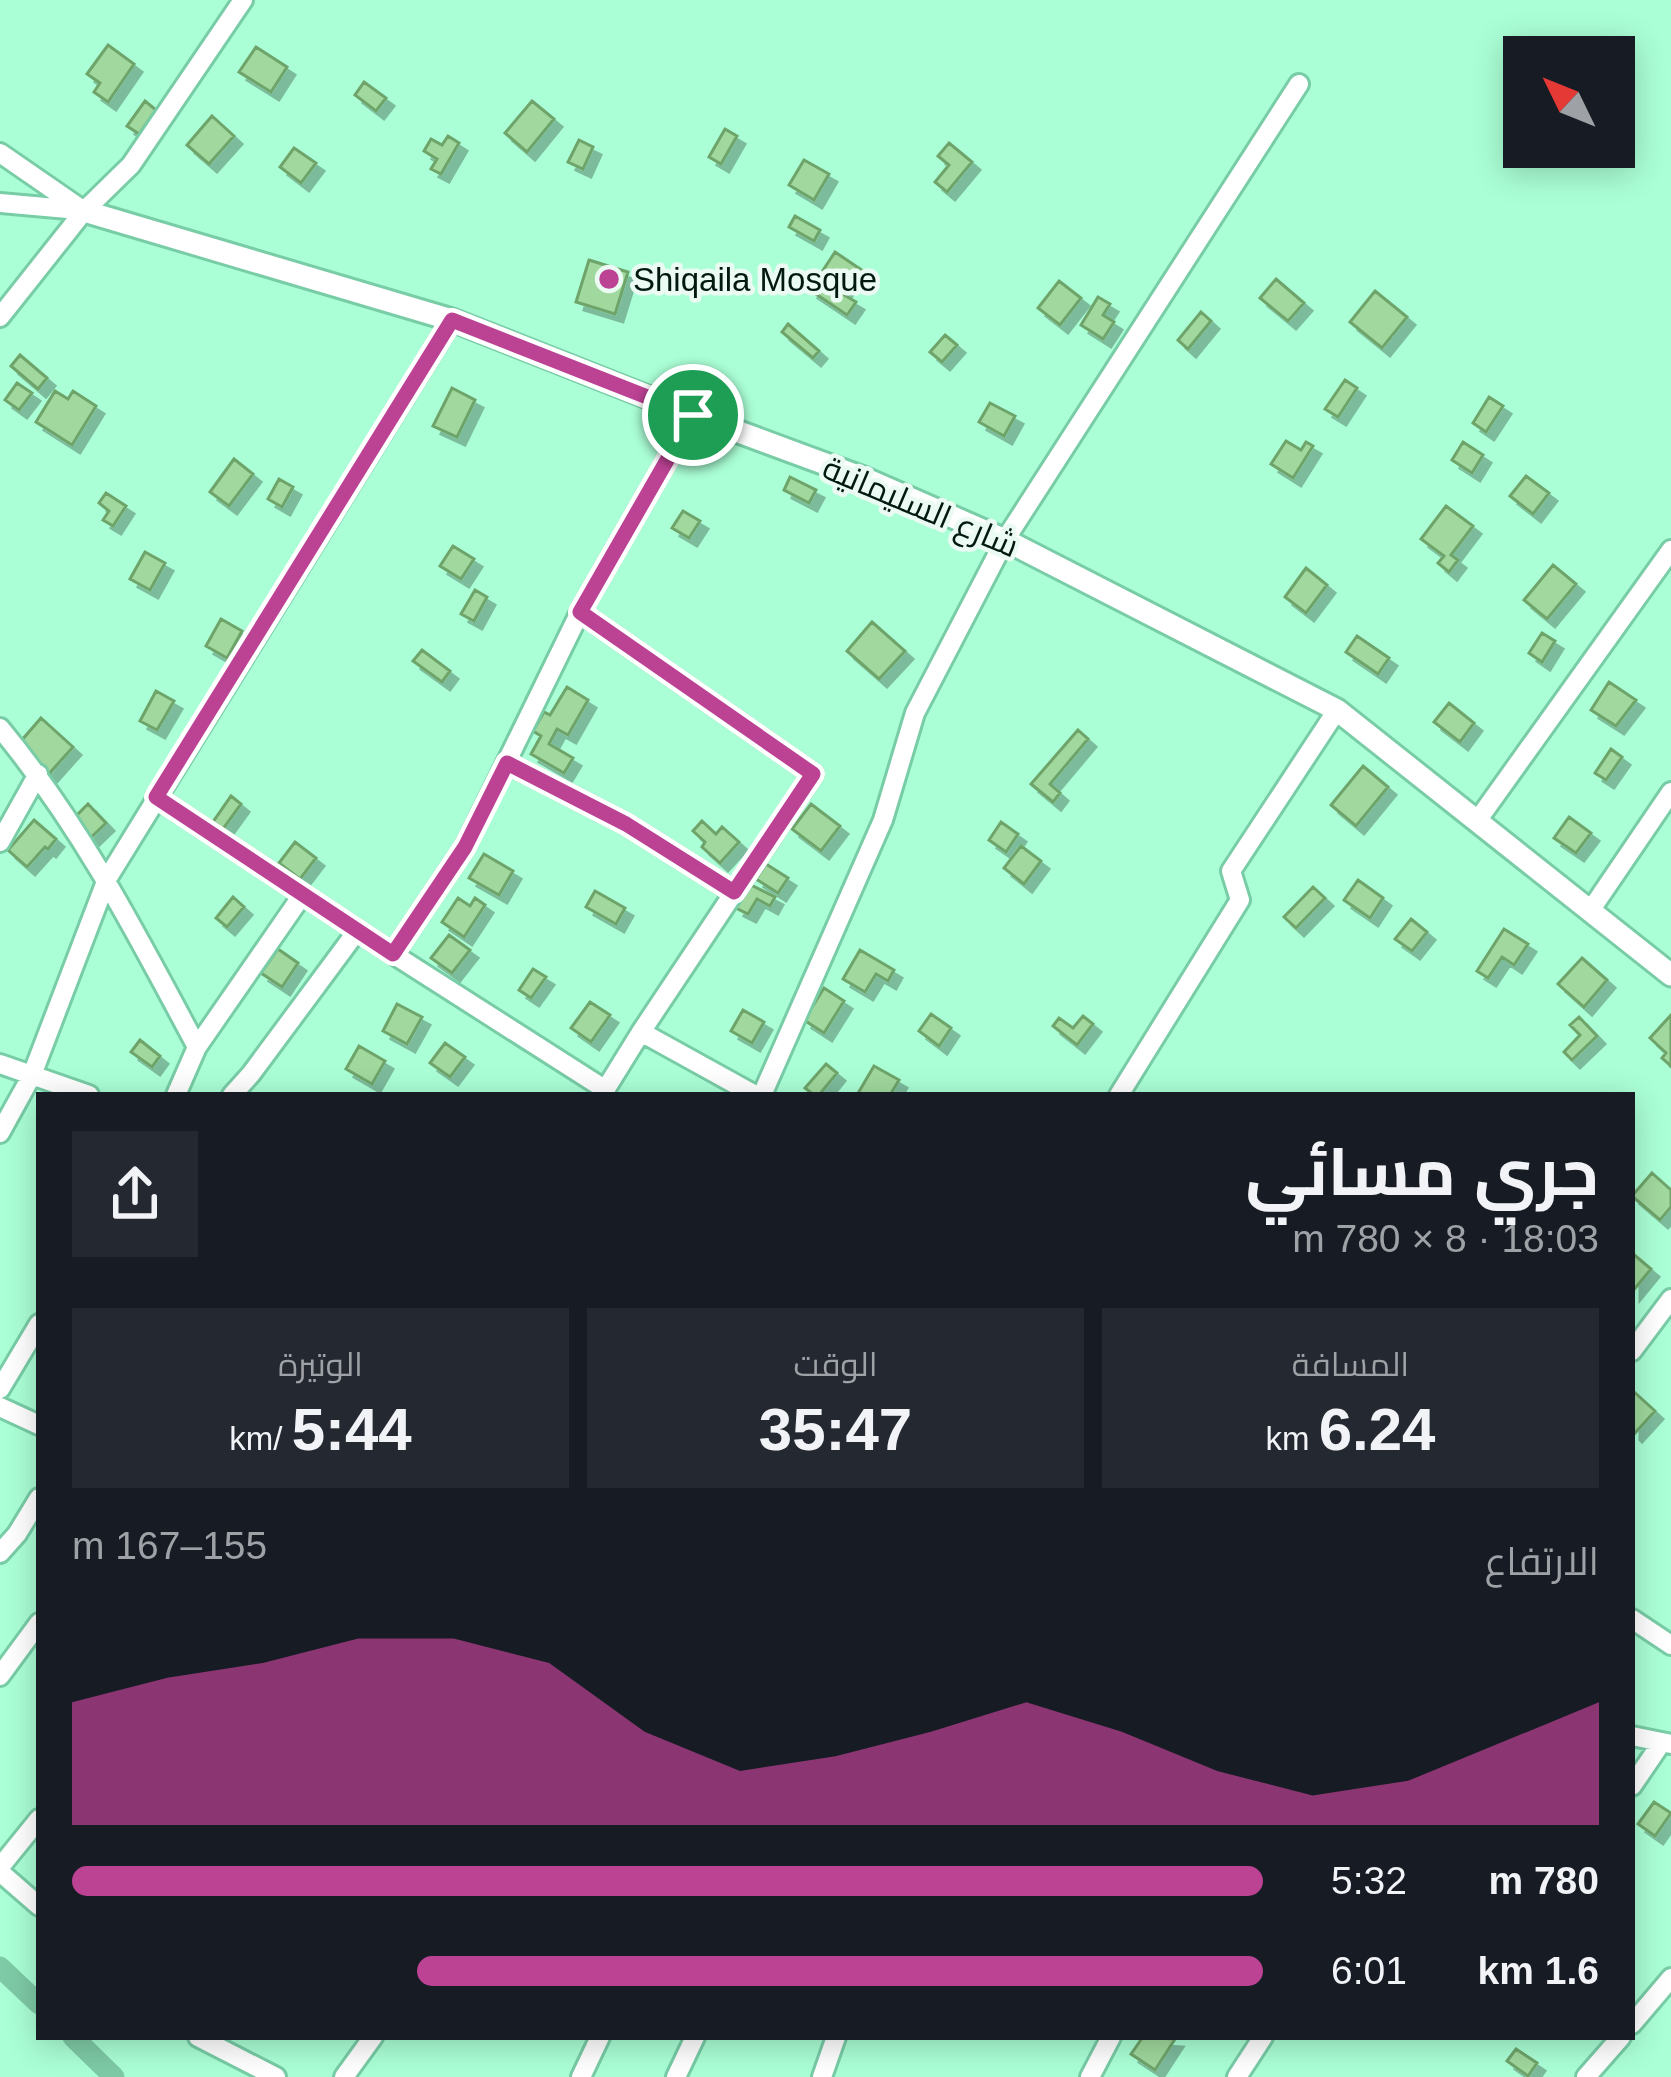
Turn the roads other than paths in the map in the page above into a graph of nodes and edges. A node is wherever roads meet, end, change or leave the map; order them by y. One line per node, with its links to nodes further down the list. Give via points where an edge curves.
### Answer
1 (243, 0): 5 (street, via 131,165)
2 (1298, 84): 9 (street)
3 (0, 153): 5 (street)
4 (0, 203): 5 (street)
5 (84, 211): 6 (street); 7 (street, شارع السليمانية)
6 (0, 317)
7 (452, 320): 8 (street, شارع السليمانية); 17 (street)
8 (693, 415): 9 (street, شارع السليمانية); 11 (street)
9 (1005, 540): 12 (street, شارع السليمانية); 36 (street, via 915,713 884,820)
10 (1671, 550): 18 (street)
11 (580, 612): 14 (street); 21 (street, via 813,774)
12 (1337, 710): 18 (street, شارع السليمانية); 37 (street, via 1231,871 1240,900)
13 (0, 728): 15 (street)
14 (507, 763): 21 (street); 25 (street, via 465,847)
15 (38, 774): 19 (street); 20 (street)
16 (1671, 791): 23 (street)
17 (156, 797): 20 (street); 22 (street)
18 (1477, 821): 23 (street, شارع السليمانية)
19 (0, 842)
20 (107, 879): 28 (street); 30 (street)
21 (734, 892): 27 (street)
22 (303, 894): 24 (street); 28 (street)
23 (1590, 910): 26 (street, شارع السليمانية)
24 (357, 931): 25 (street); 33 (street)
25 (393, 954): 34 (street)
26 (1671, 975)
27 (640, 1031): 34 (street); 35 (street)
28 (197, 1047): 32 (street)
29 (0, 1064): 30 (street)
30 (32, 1075): 31 (street); 38 (street)
31 (80, 1092)
32 (177, 1092)
33 (235, 1092)
34 (604, 1092)
35 (753, 1092)
36 (760, 1092)
37 (1121, 1092)
38 (0, 1133)
39 (1671, 1299): 41 (street)
40 (36, 1329): 42 (street)
41 (1635, 1347)
42 (0, 1389)
43 (0, 1407): 44 (street)
44 (36, 1424)
45 (36, 1502): 46 (street)
46 (0, 1553)
47 (1635, 1621): 49 (street)
48 (36, 1627): 50 (street)
49 (1671, 1645)
50 (0, 1676)
51 (1635, 1737): 52 (street)
52 (1667, 1743): 53 (street)
53 (1635, 1782)
54 (36, 1824): 55 (street)
55 (0, 1870): 56 (street)
56 (36, 1903)
57 (1671, 1978): 58 (street)
58 (1635, 2020)
59 (204, 2040): 67 (street)
60 (371, 2040): 68 (street)
61 (598, 2040): 69 (street)
62 (694, 2040): 70 (street)
63 (835, 2040): 71 (street)
64 (1105, 2040): 72 (street)
65 (1261, 2040): 73 (street)
66 (1618, 2040): 74 (street)
67 (276, 2077)
68 (344, 2077)
69 (580, 2077)
70 (676, 2077)
71 (822, 2077)
72 (1090, 2077)
73 (1238, 2077)
74 (1586, 2077)

